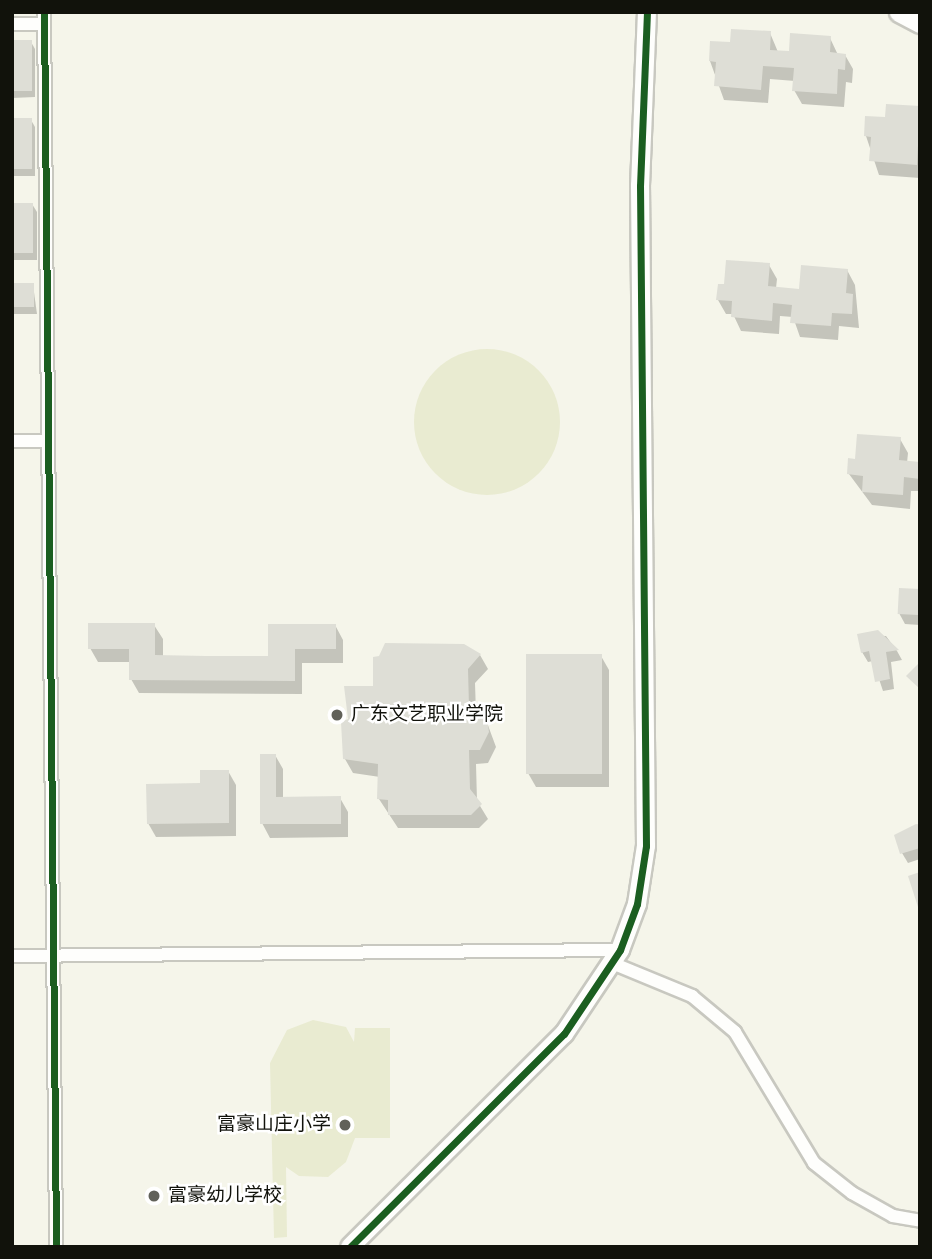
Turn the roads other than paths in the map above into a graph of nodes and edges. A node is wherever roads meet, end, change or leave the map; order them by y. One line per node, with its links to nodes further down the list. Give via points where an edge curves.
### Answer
1 (647, 12): 10 (street, via 640,186 646,846 638,904)
2 (899, 12): 4 (main road)
3 (44, 18): 5 (street); 6 (street)
4 (920, 23)
5 (12, 24)
6 (47, 441): 7 (street); 9 (street)
7 (12, 442)
8 (12, 956): 9 (street)
9 (51, 956): 10 (street); 12 (street)
10 (617, 957): 11 (street, via 692,996 735,1031 814,1163 852,1194 893,1216); 13 (street, via 564,1034)
11 (920, 1221)
12 (56, 1247)
13 (350, 1247)

